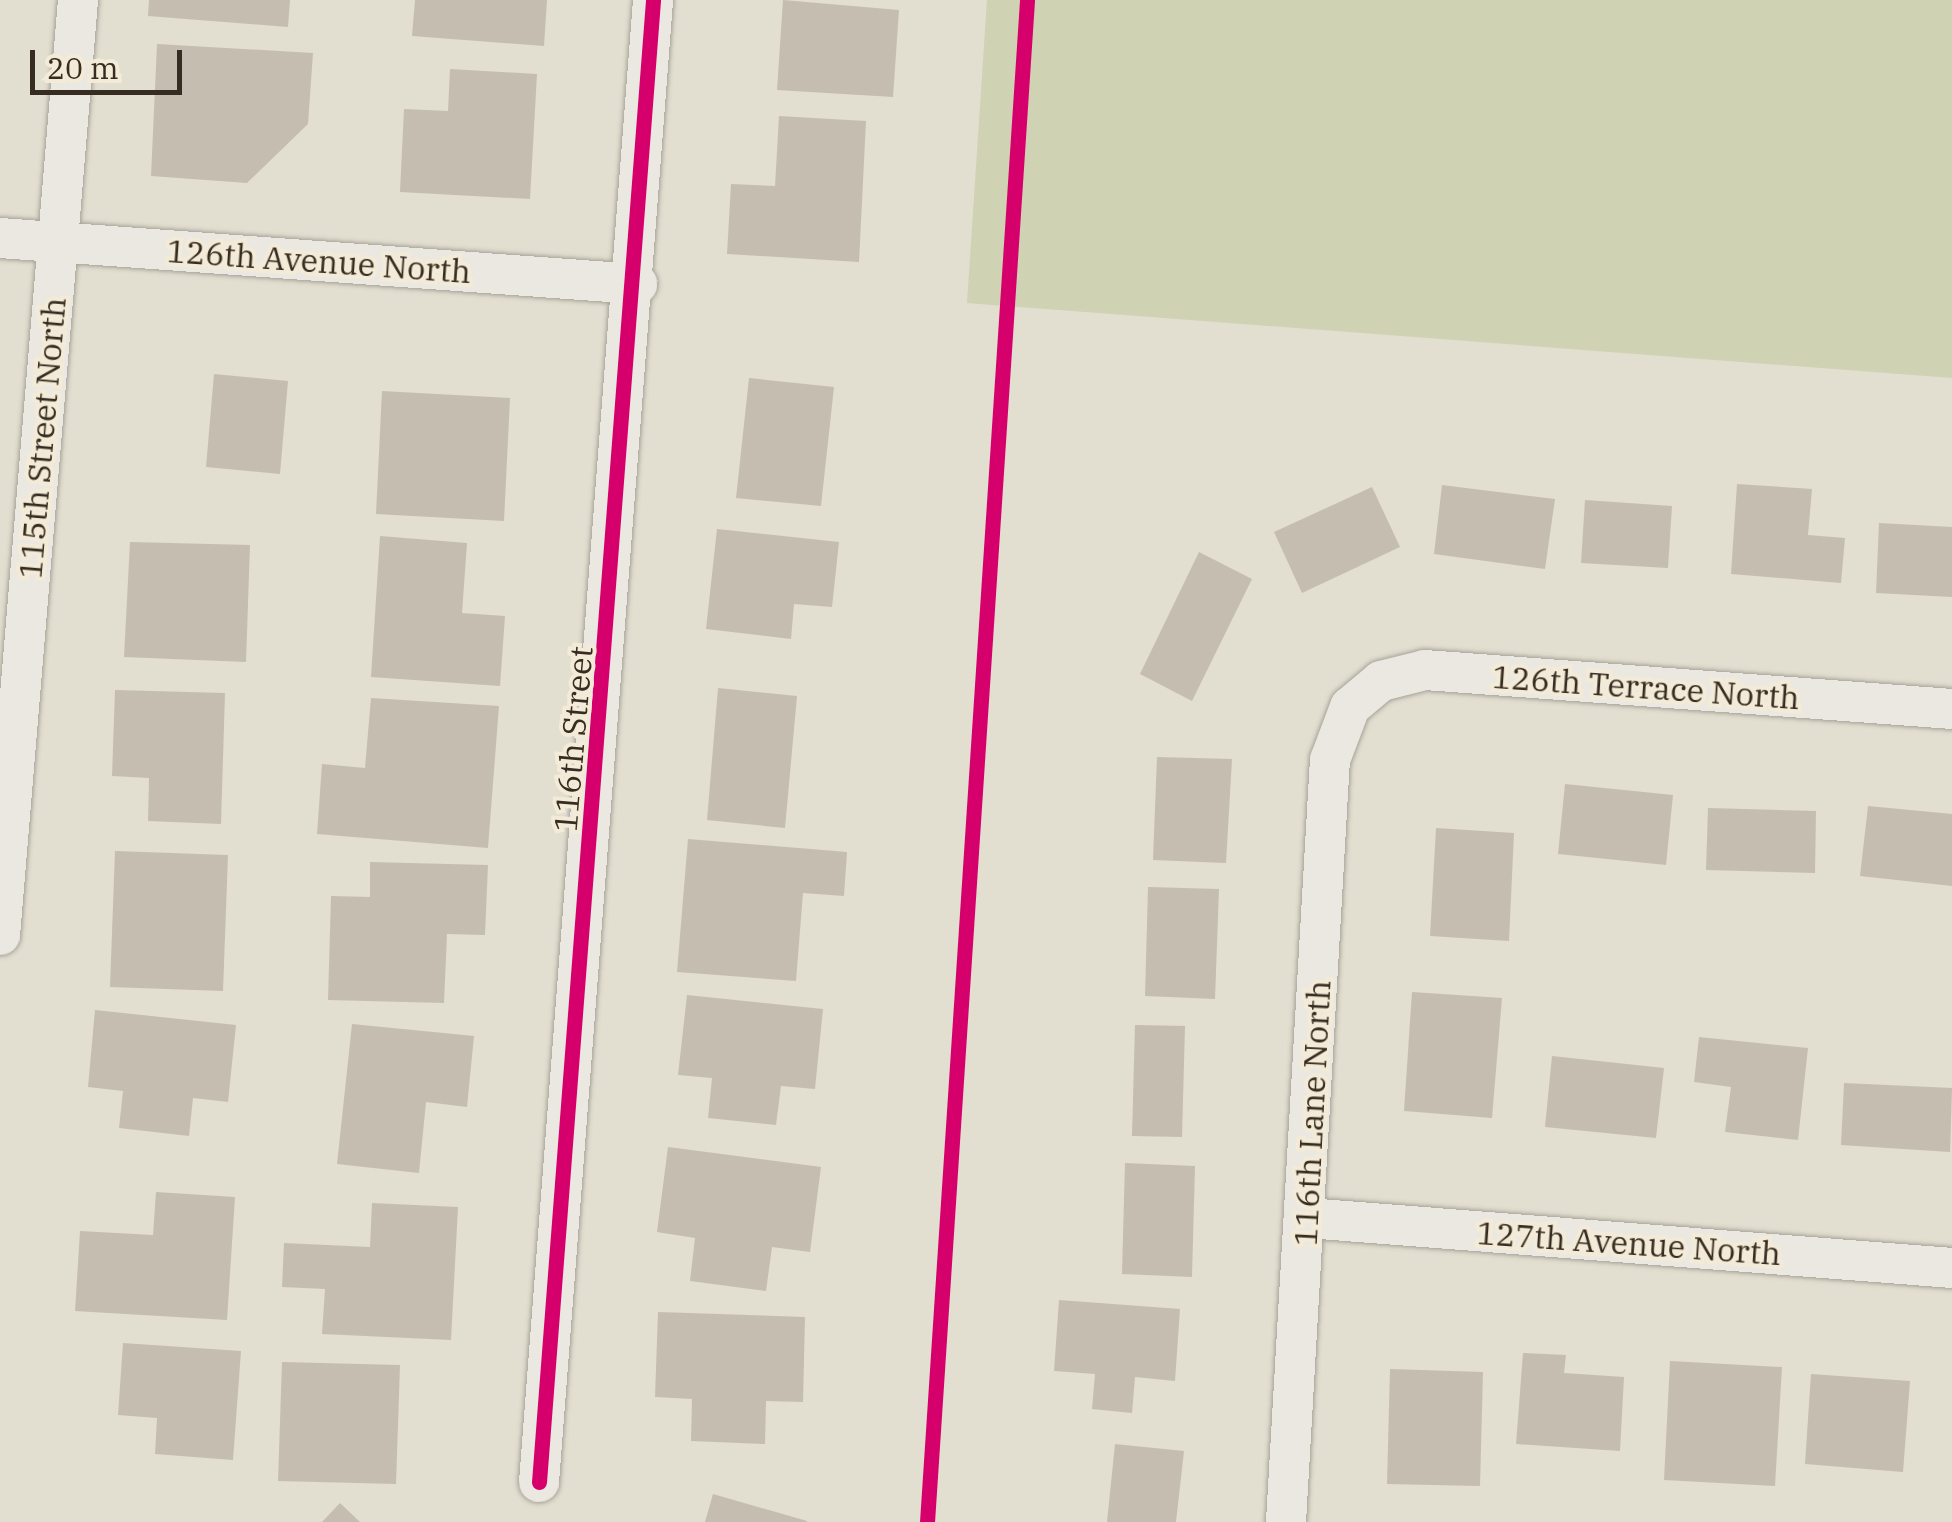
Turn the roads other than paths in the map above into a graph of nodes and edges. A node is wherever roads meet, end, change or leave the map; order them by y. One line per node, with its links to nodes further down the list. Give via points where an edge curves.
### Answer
1 (78, 0): 4 (street, 115th Street North)
2 (653, 0): 5 (street, 116th Street)
3 (0, 238): 4 (street, 126th Avenue North)
4 (58, 242): 5 (street, 126th Avenue North); 8 (street, 115th Street North)
5 (638, 284): 11 (street, 116th Street)
6 (1350, 706): 7 (street, 126th Terrace North, via 1381,681 1425,670); 9 (street, 116th Lane North, via 1330,760)
7 (1952, 710)
8 (0, 935)
9 (1306, 1218): 10 (street, 127th Avenue North); 12 (street, 116th Lane North)
10 (1952, 1268)
11 (539, 1482)
12 (1286, 1522)

